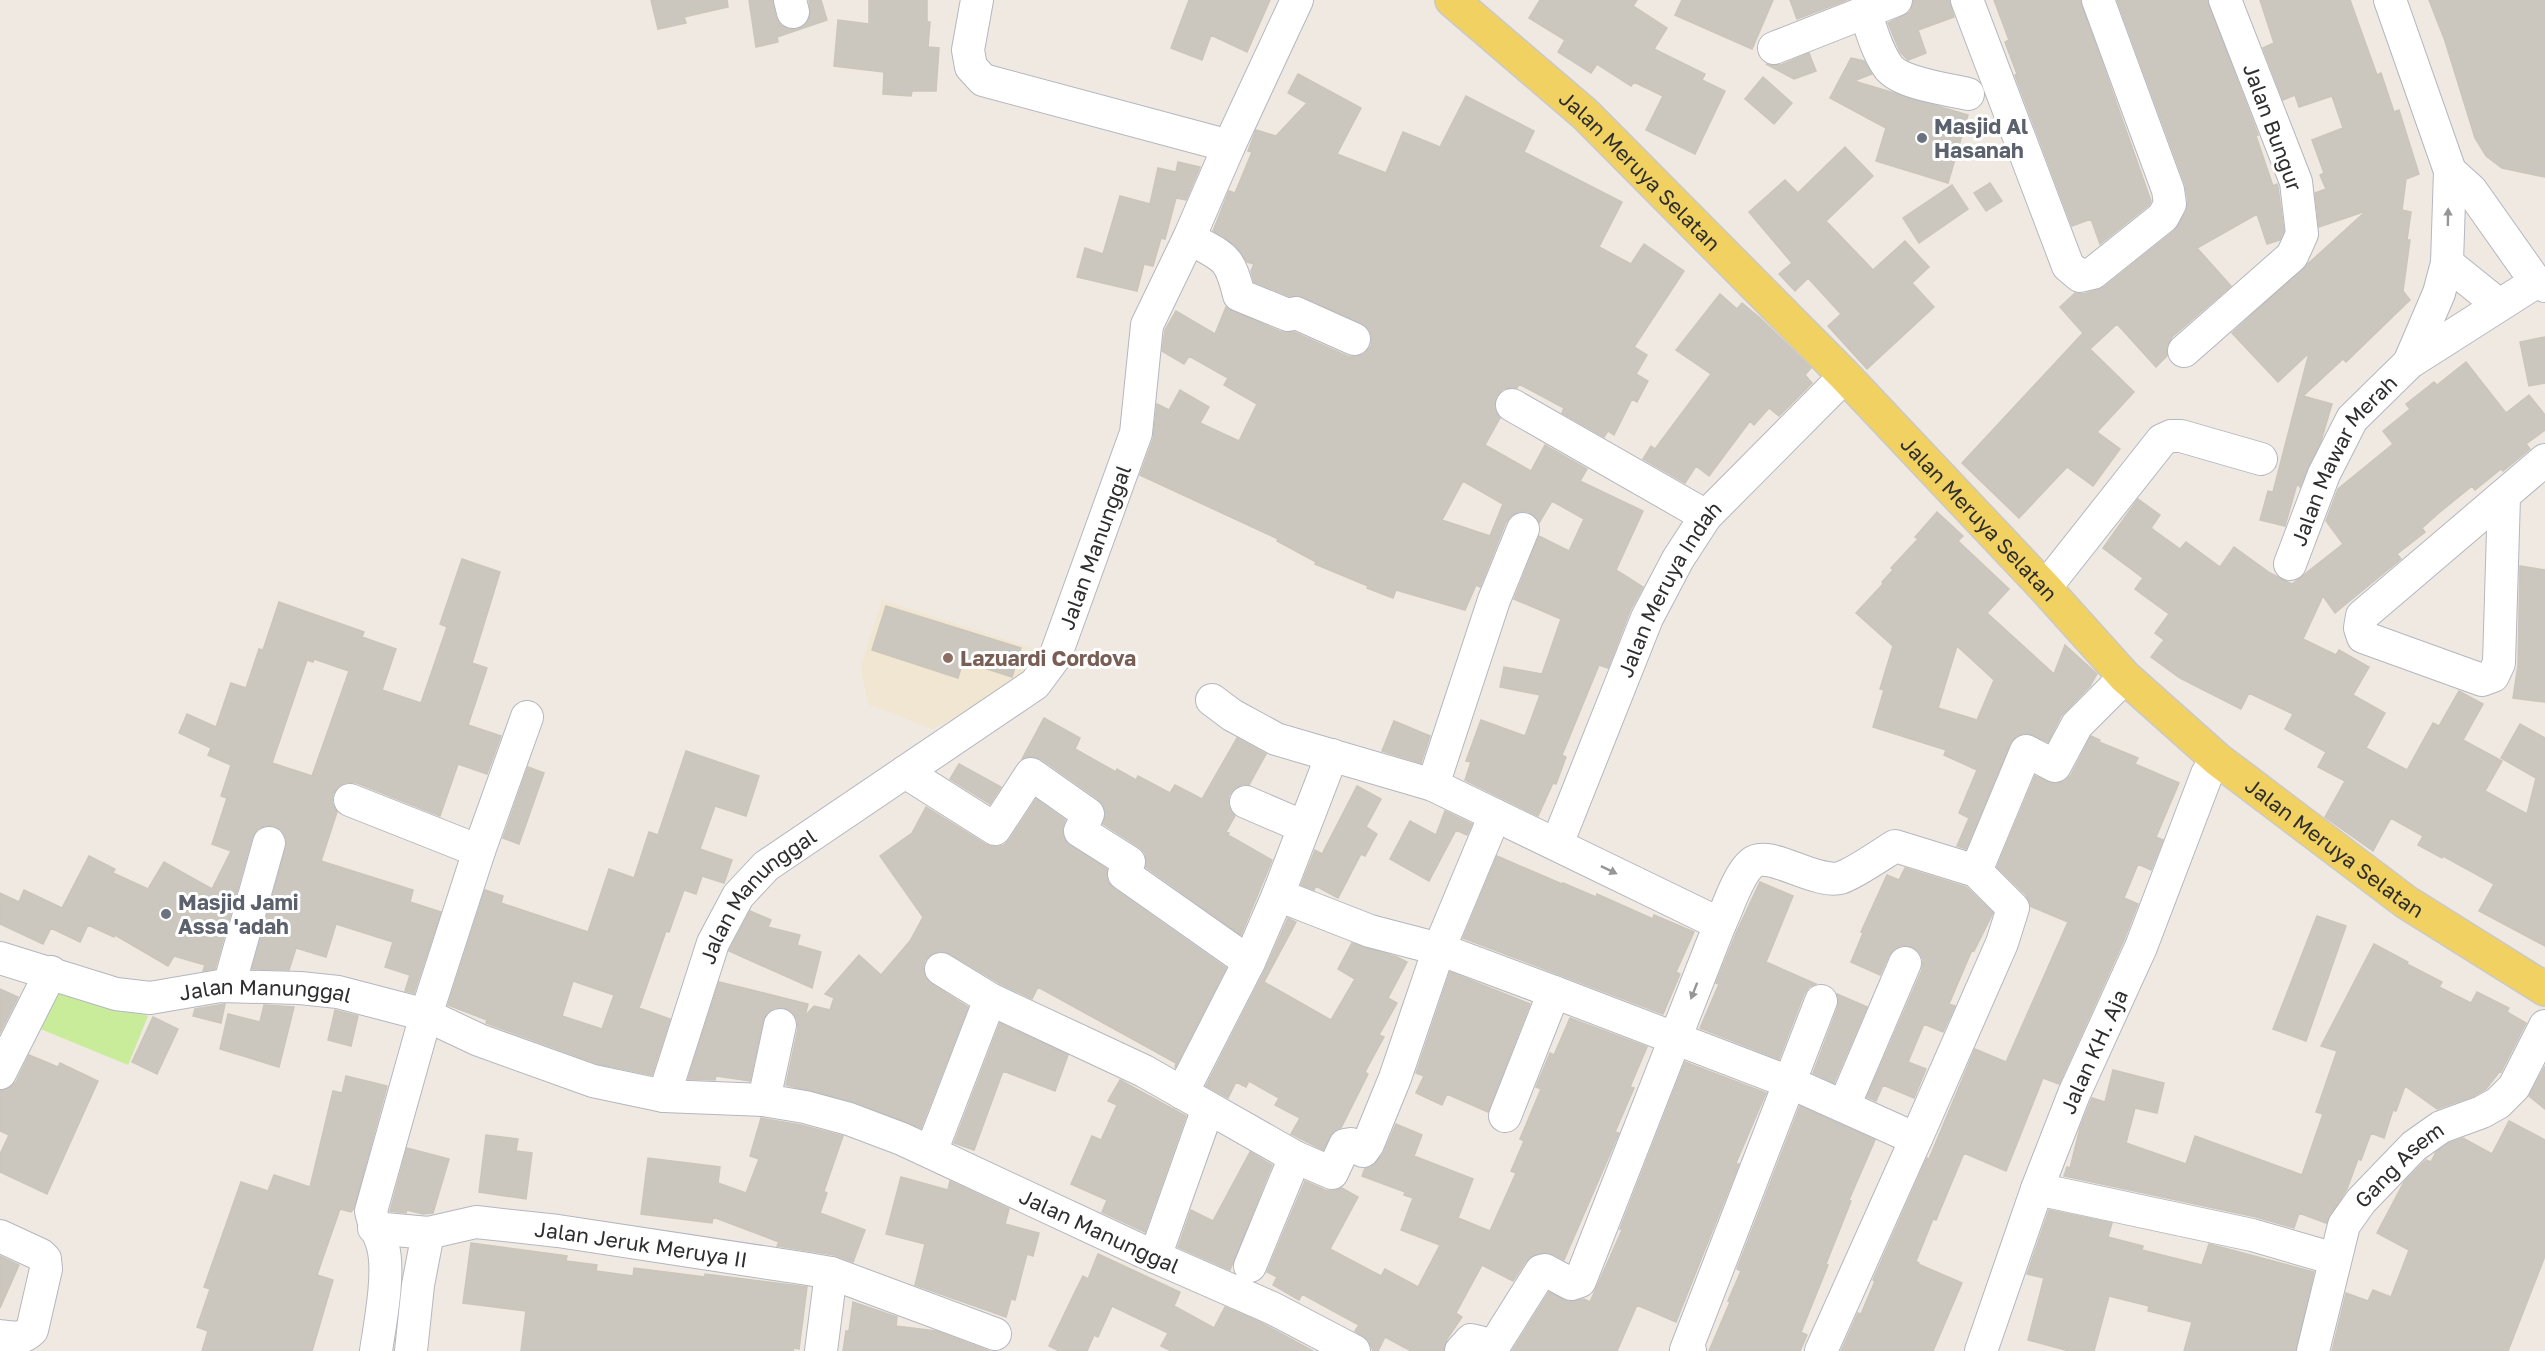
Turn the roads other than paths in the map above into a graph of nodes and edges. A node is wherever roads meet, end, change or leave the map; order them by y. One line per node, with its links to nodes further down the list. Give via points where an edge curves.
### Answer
1 (977, 0): 12 (street, via 968,50 971,67 983,80)
2 (1297, 0): 12 (street, Jalan Manunggal)
3 (1452, 0): 21 (main road, Jalan Meruya Selatan, via 1585,114)
4 (1896, 0): 9 (street)
5 (1966, 0): 6 (street, via 2068,266 2080,276 2102,266 2163,217 2170,204)
6 (2098, 0)
7 (2225, 0): 19 (street, Jalan Bungur, via 2296,182 2302,234 2292,256)
8 (2390, 0): 13 (street)
9 (1865, 12): 10 (street); 11 (street, via 1891,70 1910,80)
10 (1774, 48)
11 (1968, 94)
12 (1228, 146): 14 (street, Jalan Manunggal)
13 (2450, 171): 15 (street, Jalan Mawar Merah, one-way to 13); 16 (street, via 2471,190)
14 (1189, 238): 18 (street, via 1233,268 1239,295 1287,315 1296,313); 35 (street, Jalan Manunggal, via 1147,325 1136,433 1055,657 1035,684)
15 (2447, 263): 17 (street); 20 (street, Jalan Mawar Merah, via 2439,293)
16 (2540, 284): 17 (street, Jalan Mawar Merah)
17 (2499, 305): 20 (street, Jalan Mawar Merah)
18 (1354, 339)
19 (2184, 351)
20 (2409, 363): 28 (street, Jalan Mawar Merah, via 2352,419 2324,474)
21 (1845, 376): 26 (street, Jalan Meruya Indah); 29 (main road, Jalan Meruya Selatan)
22 (1512, 405): 26 (street)
23 (2261, 459): 29 (street, via 2181,436 2162,440)
24 (2545, 460): 25 (street)
25 (2504, 497): 25 (street, via 2499,663 2493,676 2482,680 2362,637 2362,616)
26 (1706, 516): 42 (street, Jalan Meruya Indah, via 1647,618)
27 (1523, 529): 36 (street, via 1494,600)
28 (2290, 564)
29 (2045, 588): 30 (main road, Jalan Meruya Selatan)
30 (2125, 677): 34 (main road, Jalan Meruya Selatan); 44 (street, via 2077,725 2055,766 2026,751)
31 (1212, 700): 33 (street, via 1276,739)
32 (527, 717): 43 (street)
33 (1332, 755): 36 (street); 40 (street)
34 (2217, 759): 54 (main road, Jalan Meruya Selatan, via 2406,902); 72 (street, Jalan KH. Aja, via 2207,774 2141,947 2074,1094)
35 (905, 772): 49 (street, via 995,829 1031,774 1088,814 1080,831 1129,862 1124,874); 64 (street, Jalan Manunggal, via 766,866 738,896 712,943)
36 (1432, 785): 39 (street)
37 (350, 800): 43 (street)
38 (1246, 802): 40 (street)
39 (1495, 814): 42 (street); 47 (street)
40 (1304, 827): 45 (street)
41 (269, 843): 53 (street)
42 (1557, 844): 46 (street, one-way to 46)
43 (479, 851): 58 (street)
44 (1976, 872): 46 (street, via 1895,846 1840,878 1822,879 1764,859 1753,861 1744,871); 69 (street, via 2013,908 2002,943)
45 (1278, 895): 47 (street, via 1370,931); 49 (street)
46 (1720, 924): 61 (street, one-way to 61)
47 (1440, 949): 55 (street); 71 (street, via 1368,1144 1363,1151 1345,1145 1332,1173)
48 (0, 958): 52 (street, Jalan Manunggal)
49 (1250, 962): 66 (street)
50 (1905, 963): 67 (street)
51 (940, 969): 56 (street)
52 (51, 972): 53 (street, Jalan Manunggal, via 116,994 150,998); 62 (street)
53 (229, 986): 58 (street, Jalan Manunggal, via 338,992)
54 (2545, 989)
55 (1554, 992): 61 (street); 68 (street)
56 (990, 999): 66 (street, via 1144,1071); 70 (street)
57 (1821, 1001): 63 (street)
58 (426, 1015): 64 (street, Jalan Manunggal, via 479,1040 593,1082); 73 (street, via 371,1211)
59 (780, 1025): 65 (street)
60 (2545, 1026): 77 (street, Gang Asem, via 2514,1087 2506,1095 2482,1112 2441,1127 2414,1146 2361,1201 2344,1226)
61 (1676, 1039): 63 (street); 86 (street, via 1580,1281 1571,1284 1541,1270 1497,1341 1491,1345 1471,1340)
62 (0, 1073)
63 (1789, 1082): 67 (street); 87 (street, via 1686,1350)
64 (664, 1096): 65 (street, Jalan Manunggal)
65 (764, 1100): 70 (street, Jalan Manunggal, via 849,1119)
66 (1195, 1101): 71 (street); 76 (street)
67 (1844, 1106): 69 (street)
68 (1505, 1116)
69 (1916, 1139): 88 (street)
70 (931, 1152): 76 (street, Jalan Manunggal)
71 (1295, 1157): 78 (street)
72 (2037, 1189): 77 (street, via 2252,1235); 89 (street, Jalan KH. Aja)
73 (374, 1228): 74 (street, Jalan Jeruk Meruya II); 82 (street, via 383,1247 385,1265)
74 (428, 1233): 79 (street, Jalan Jeruk Meruya II, via 476,1222 581,1234); 83 (street)
75 (0, 1236): 81 (street, via 41,1255 46,1269 32,1330 25,1337)
76 (1155, 1257): 85 (street, Jalan Manunggal, via 1272,1308)
77 (2335, 1259): 90 (street, Gang Asem)
78 (1250, 1266)
79 (831, 1273): 80 (street, Jalan Jeruk Meruya II); 84 (street)
80 (995, 1334)
81 (0, 1336)
82 (376, 1351)
83 (411, 1351)
84 (821, 1351)
85 (1354, 1351)
86 (1461, 1351)
87 (1690, 1351)
88 (1821, 1351)
89 (1981, 1351)
90 (2313, 1351)

